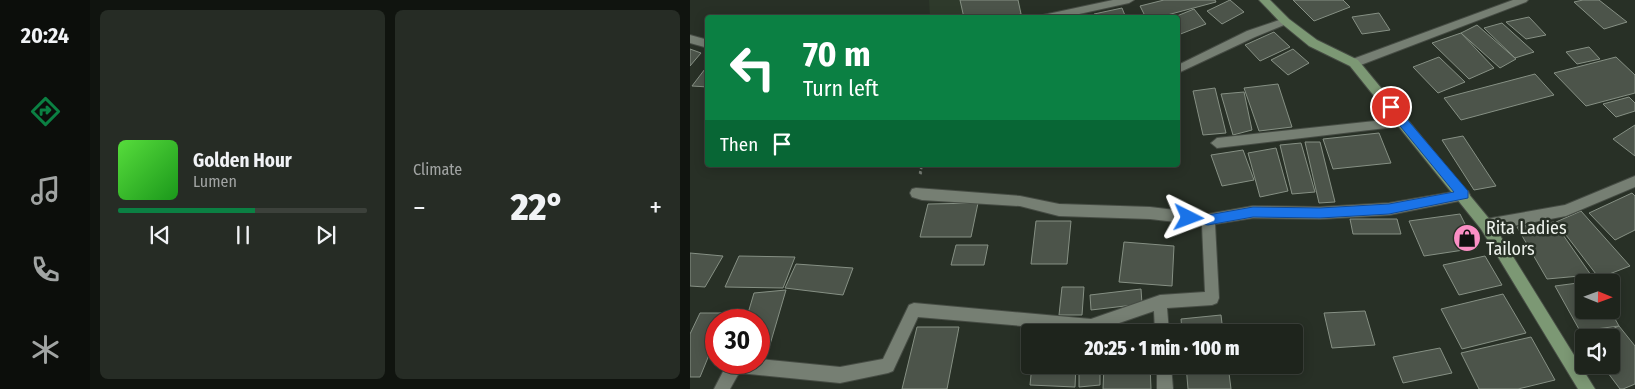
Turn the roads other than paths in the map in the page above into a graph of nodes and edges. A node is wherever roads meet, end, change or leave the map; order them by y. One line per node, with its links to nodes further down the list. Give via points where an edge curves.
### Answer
1 (1129, 0): 4 (street)
2 (1264, 0): 5 (main road)
3 (1522, 0): 8 (street)
4 (1057, 15)
5 (1285, 21): 8 (main road, via 1313,43); 9 (street)
6 (690, 39): 7 (street)
7 (705, 43)
8 (1354, 63): 10 (main road)
9 (1180, 68)
10 (1403, 122): 11 (street); 14 (main road)
11 (1217, 143)
12 (1634, 184): 16 (street, via 1566,210)
13 (916, 192): 15 (street, via 1020,201 1059,210 1150,213)
14 (1464, 195): 15 (street, via 1389,209 1253,212); 16 (main road)
15 (1208, 220): 17 (street, via 1212,298)
16 (1486, 226): 22 (main road)
17 (1160, 302): 18 (street); 20 (street, via 1091,326 914,310 888,366 840,375 735,365)
18 (1161, 324)
19 (1164, 374): 21 (street)
20 (722, 389)
21 (1165, 389)
22 (1587, 389)

